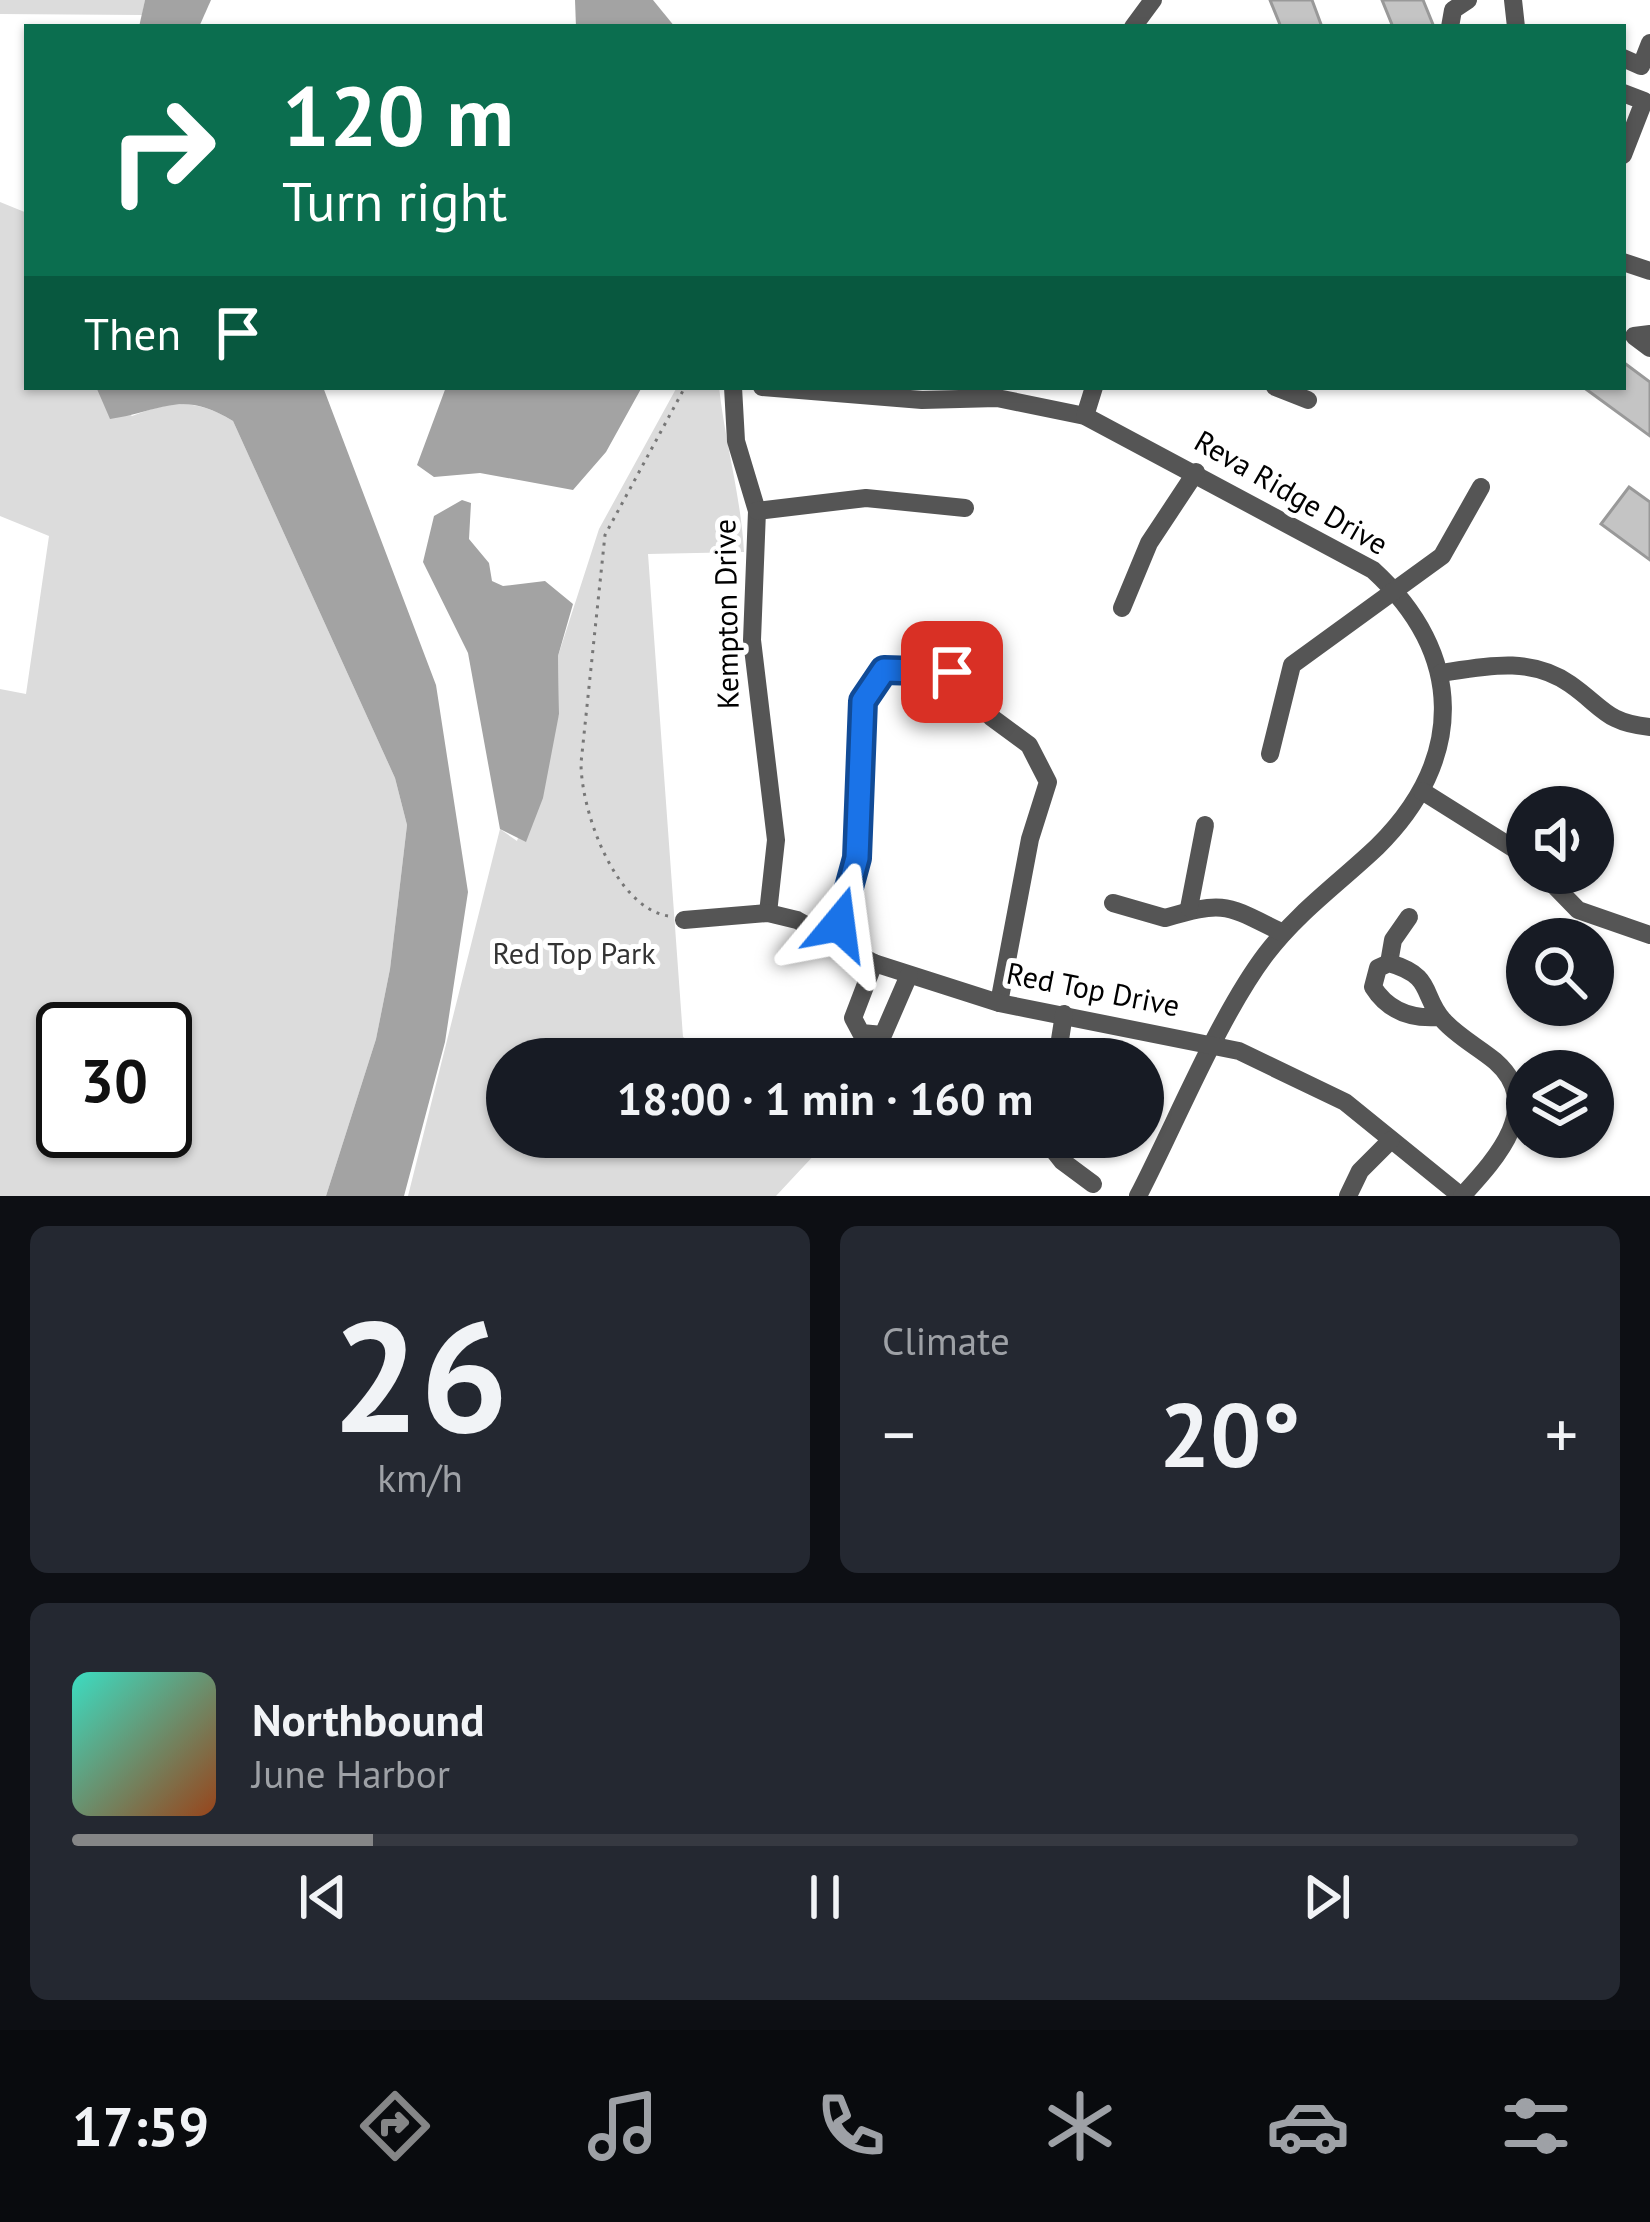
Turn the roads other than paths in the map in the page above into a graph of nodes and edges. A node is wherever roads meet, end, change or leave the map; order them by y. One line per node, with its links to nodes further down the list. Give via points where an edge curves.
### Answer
1 (1468, 0): 2 (street, via 1453,10)
2 (1451, 24)
3 (1650, 43): 4 (street, via 1641,66)
4 (1626, 59)
5 (1626, 95): 6 (street, via 1644,101)
6 (1626, 147)
7 (1650, 334): 8 (street, via 1634,336)
8 (1650, 348)
9 (733, 390): 18 (street, Kempton Drive, via 736,441)
10 (795, 390): 14 (street, Reva Ridge Drive, via 997,398)
11 (1093, 390): 14 (street)
12 (1283, 390): 13 (street)
13 (1308, 400)
14 (1085, 416): 15 (street, Reva Ridge Drive)
15 (1196, 472): 19 (street, Reva Ridge Drive, via 1373,570); 20 (street, via 1149,543)
16 (1480, 487): 19 (street, via 1442,556)
17 (965, 508): 18 (street, via 866,498)
18 (758, 512): 32 (street, Kempton Drive, via 752,640 776,840)
19 (1396, 591): 22 (street, Reva Ridge Drive); 25 (street, via 1292,665)
20 (1122, 608)
21 (952, 672): 37 (street, via 884,670 863,701 857,858)
22 (1441, 673): 24 (street, via 1532,667 1570,684 1610,719); 26 (street, Reva Ridge Drive, via 1441,738)
23 (991, 717): 41 (street, via 1029,746 1048,782)
24 (1650, 727)
25 (1270, 754)
26 (1422, 791): 28 (street); 35 (street, Reva Ridge Drive, via 1376,848)
27 (1204, 824): 31 (street)
28 (1506, 844)
29 (1562, 894): 36 (street, via 1578,910)
30 (1113, 903): 31 (street, via 1165,918)
31 (1189, 908): 35 (street, via 1225,905)
32 (768, 913): 34 (street, Red Top Drive); 37 (street, Red Top Drive)
33 (1409, 917): 39 (street)
34 (684, 920)
35 (1283, 933): 45 (street, Reva Ridge Drive)
36 (1650, 935)
37 (833, 940): 38 (street, Red Top Drive)
38 (874, 963): 40 (street, Red Top Drive); 40 (street, via 853,1018 860,1033 883,1035)
39 (1389, 963): 43 (street, via 1426,985); 43 (street, via 1373,976 1378,996 1408,1015)
40 (909, 975): 41 (street, Red Top Drive)
41 (999, 1003): 42 (street, Red Top Drive)
42 (1064, 1014): 44 (street); 45 (street, Red Top Drive)
43 (1439, 1017): 51 (street, via 1500,1065 1517,1110 1500,1154)
44 (1060, 1038)
45 (1215, 1046): 46 (street, Red Top Drive, via 1301,1077); 49 (street, Reva Ridge Drive)
46 (1391, 1140): 50 (street); 51 (street, Red Top Drive)
47 (1060, 1158): 48 (street)
48 (1093, 1184)
49 (1138, 1196)
50 (1348, 1196)
51 (1462, 1196)

